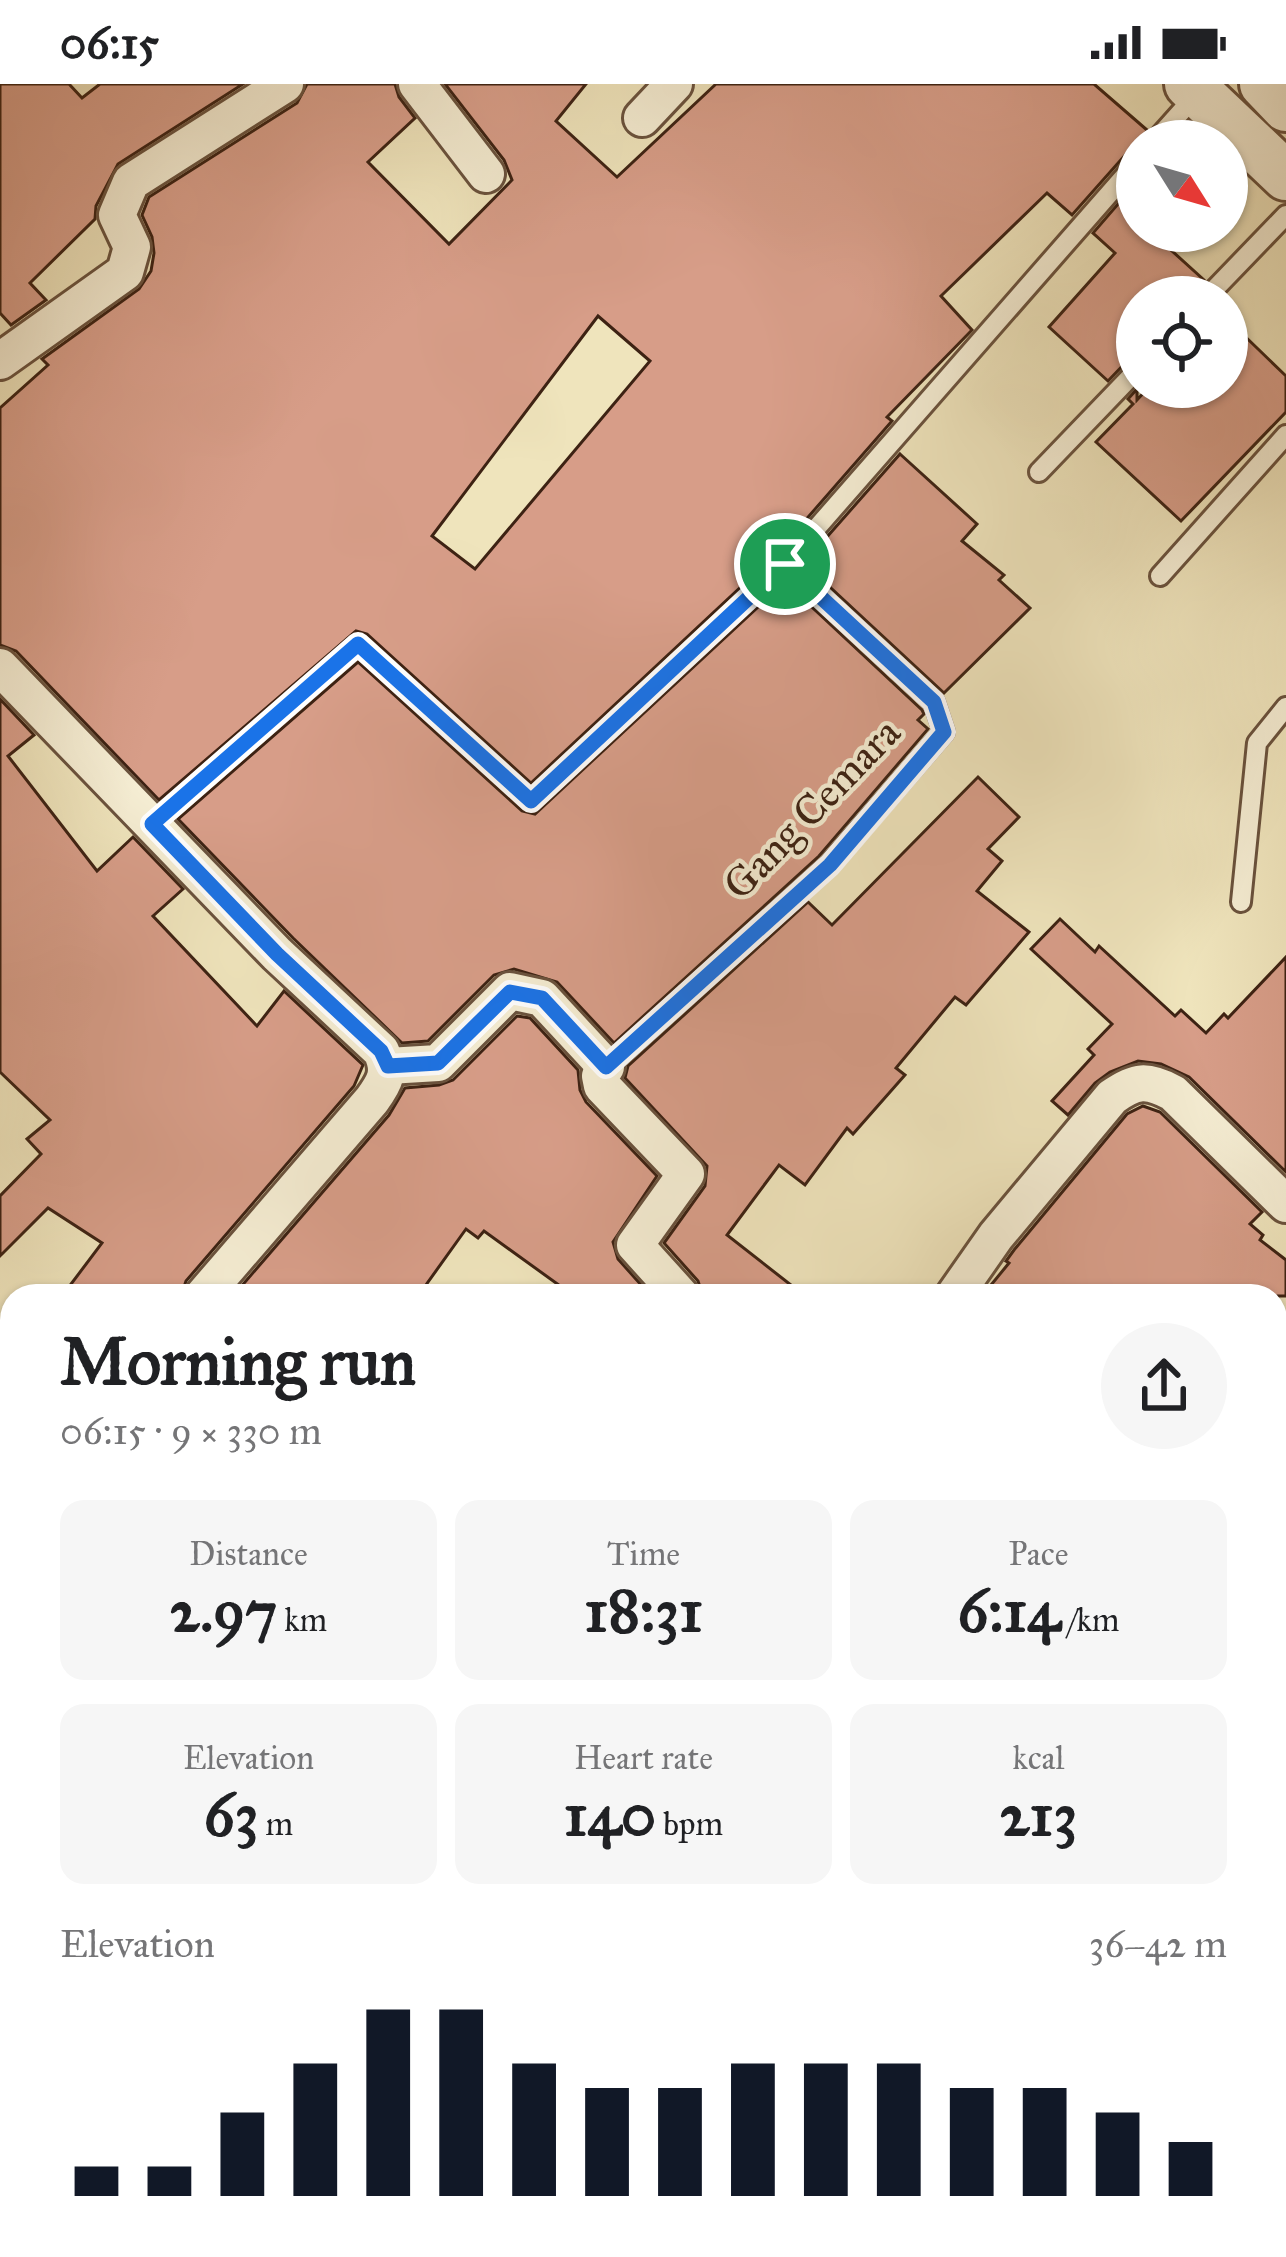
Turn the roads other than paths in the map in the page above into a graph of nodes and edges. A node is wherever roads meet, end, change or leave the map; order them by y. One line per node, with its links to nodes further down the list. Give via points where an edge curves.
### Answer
1 (285, 84): 14 (street, via 131,182 117,215 132,247 125,272)
2 (417, 84): 9 (street)
3 (674, 84): 7 (street)
4 (1264, 84): 6 (street)
5 (1198, 87): 8 (lane); 10 (street)
6 (1286, 107)
7 (642, 118)
8 (1172, 120)
9 (486, 174)
10 (1286, 176)
11 (1116, 186): 18 (lane)
12 (1286, 215): 13 (lane)
13 (1227, 276)
14 (0, 361)
15 (1116, 392): 17 (lane)
16 (1286, 436): 19 (lane)
17 (1039, 472)
18 (785, 564): 22 (lane, via 531,801 358,644); 25 (lane, Gang Cemara, via 934,702 944,732 830,865)
19 (1160, 576)
20 (0, 668): 22 (street)
21 (1286, 707): 23 (lane, via 1257,742)
22 (152, 824): 24 (street)
23 (1240, 902)
24 (388, 1066): 25 (street, via 438,1063 510,992 542,998); 27 (street, via 372,1100)
25 (603, 1071): 28 (street, via 602,1086 686,1174 635,1245)
26 (1286, 1204): 29 (street, via 1173,1093 1133,1082 1112,1097)
27 (213, 1284)
28 (670, 1284)
29 (962, 1284)

